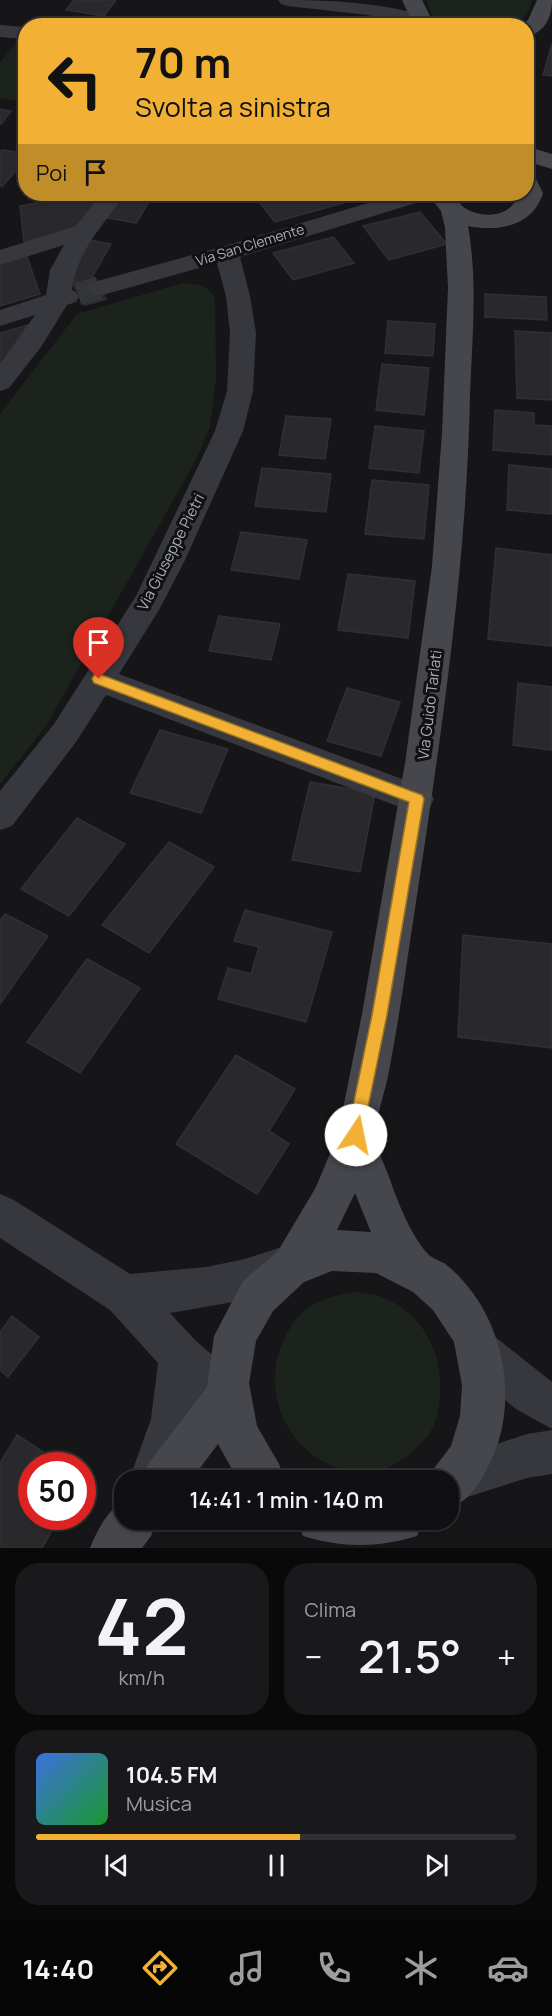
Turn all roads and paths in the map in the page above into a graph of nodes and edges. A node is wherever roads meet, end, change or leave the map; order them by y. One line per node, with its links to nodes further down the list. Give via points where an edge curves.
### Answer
1 (288, 0): 5 (street)
2 (367, 0): 5 (street)
3 (412, 0): 7 (main road)
4 (547, 0): 8 (main road)
5 (326, 4): 6 (street)
6 (403, 18)
7 (421, 18)
8 (534, 26)
9 (0, 31): 10 (street)
10 (18, 32)
11 (534, 156): 12 (main road)
12 (552, 162)
13 (552, 168): 14 (main road)
14 (534, 169)
15 (538, 184): 19 (main road, via 537,202 532,210)
16 (107, 201): 20 (street)
17 (398, 201): 21 (street, Via San Clemente)
18 (447, 203): 19 (main road, via 471,220); 23 (main road, Via Guido Tarlati, via 459,238)
19 (499, 223): 23 (main road, Via Guido Tarlati, via 473,243)
20 (84, 231): 22 (street); 24 (street, via 62,270)
21 (227, 253): 24 (street, Via San Clemente); 27 (street, Via Giuseppe Pietri, via 243,333 240,391 234,417 158,583)
22 (0, 258)
23 (459, 270): 28 (main road, Via Guido Tarlati, via 454,464 438,640)
24 (78, 294): 25 (street, Via San Clemente); 26 (street, via 32,341)
25 (0, 318)
26 (0, 382)
27 (99, 679): 28 (street); 29 (street, Via Giuseppe Pietri, via 65,732)
28 (417, 799): 30 (main road, Via Guido Tarlati)
29 (0, 816)
30 (356, 1135): 32 (main road, Via Guido Tarlati, via 326,1213); 33 (main road, via 383,1214)
31 (0, 1214): 34 (street)
32 (293, 1264): 33 (main road, via 332,1251 372,1251); 34 (street, via 215,1288); 37 (main road, via 264,1287 242,1318 229,1356)
33 (411, 1264): 35 (main road, via 441,1286 464,1316)
34 (126, 1295): 36 (street)
35 (479, 1351): 38 (street); 43 (main road, via 485,1395 478,1439)
36 (180, 1354): 37 (street); 40 (street, via 173,1426)
37 (227, 1396): 41 (main road); 42 (main road, via 234,1432)
38 (552, 1407)
39 (552, 1452): 44 (street, via 527,1456)
40 (155, 1470)
41 (172, 1470)
42 (254, 1470)
43 (459, 1472)
44 (459, 1480)

